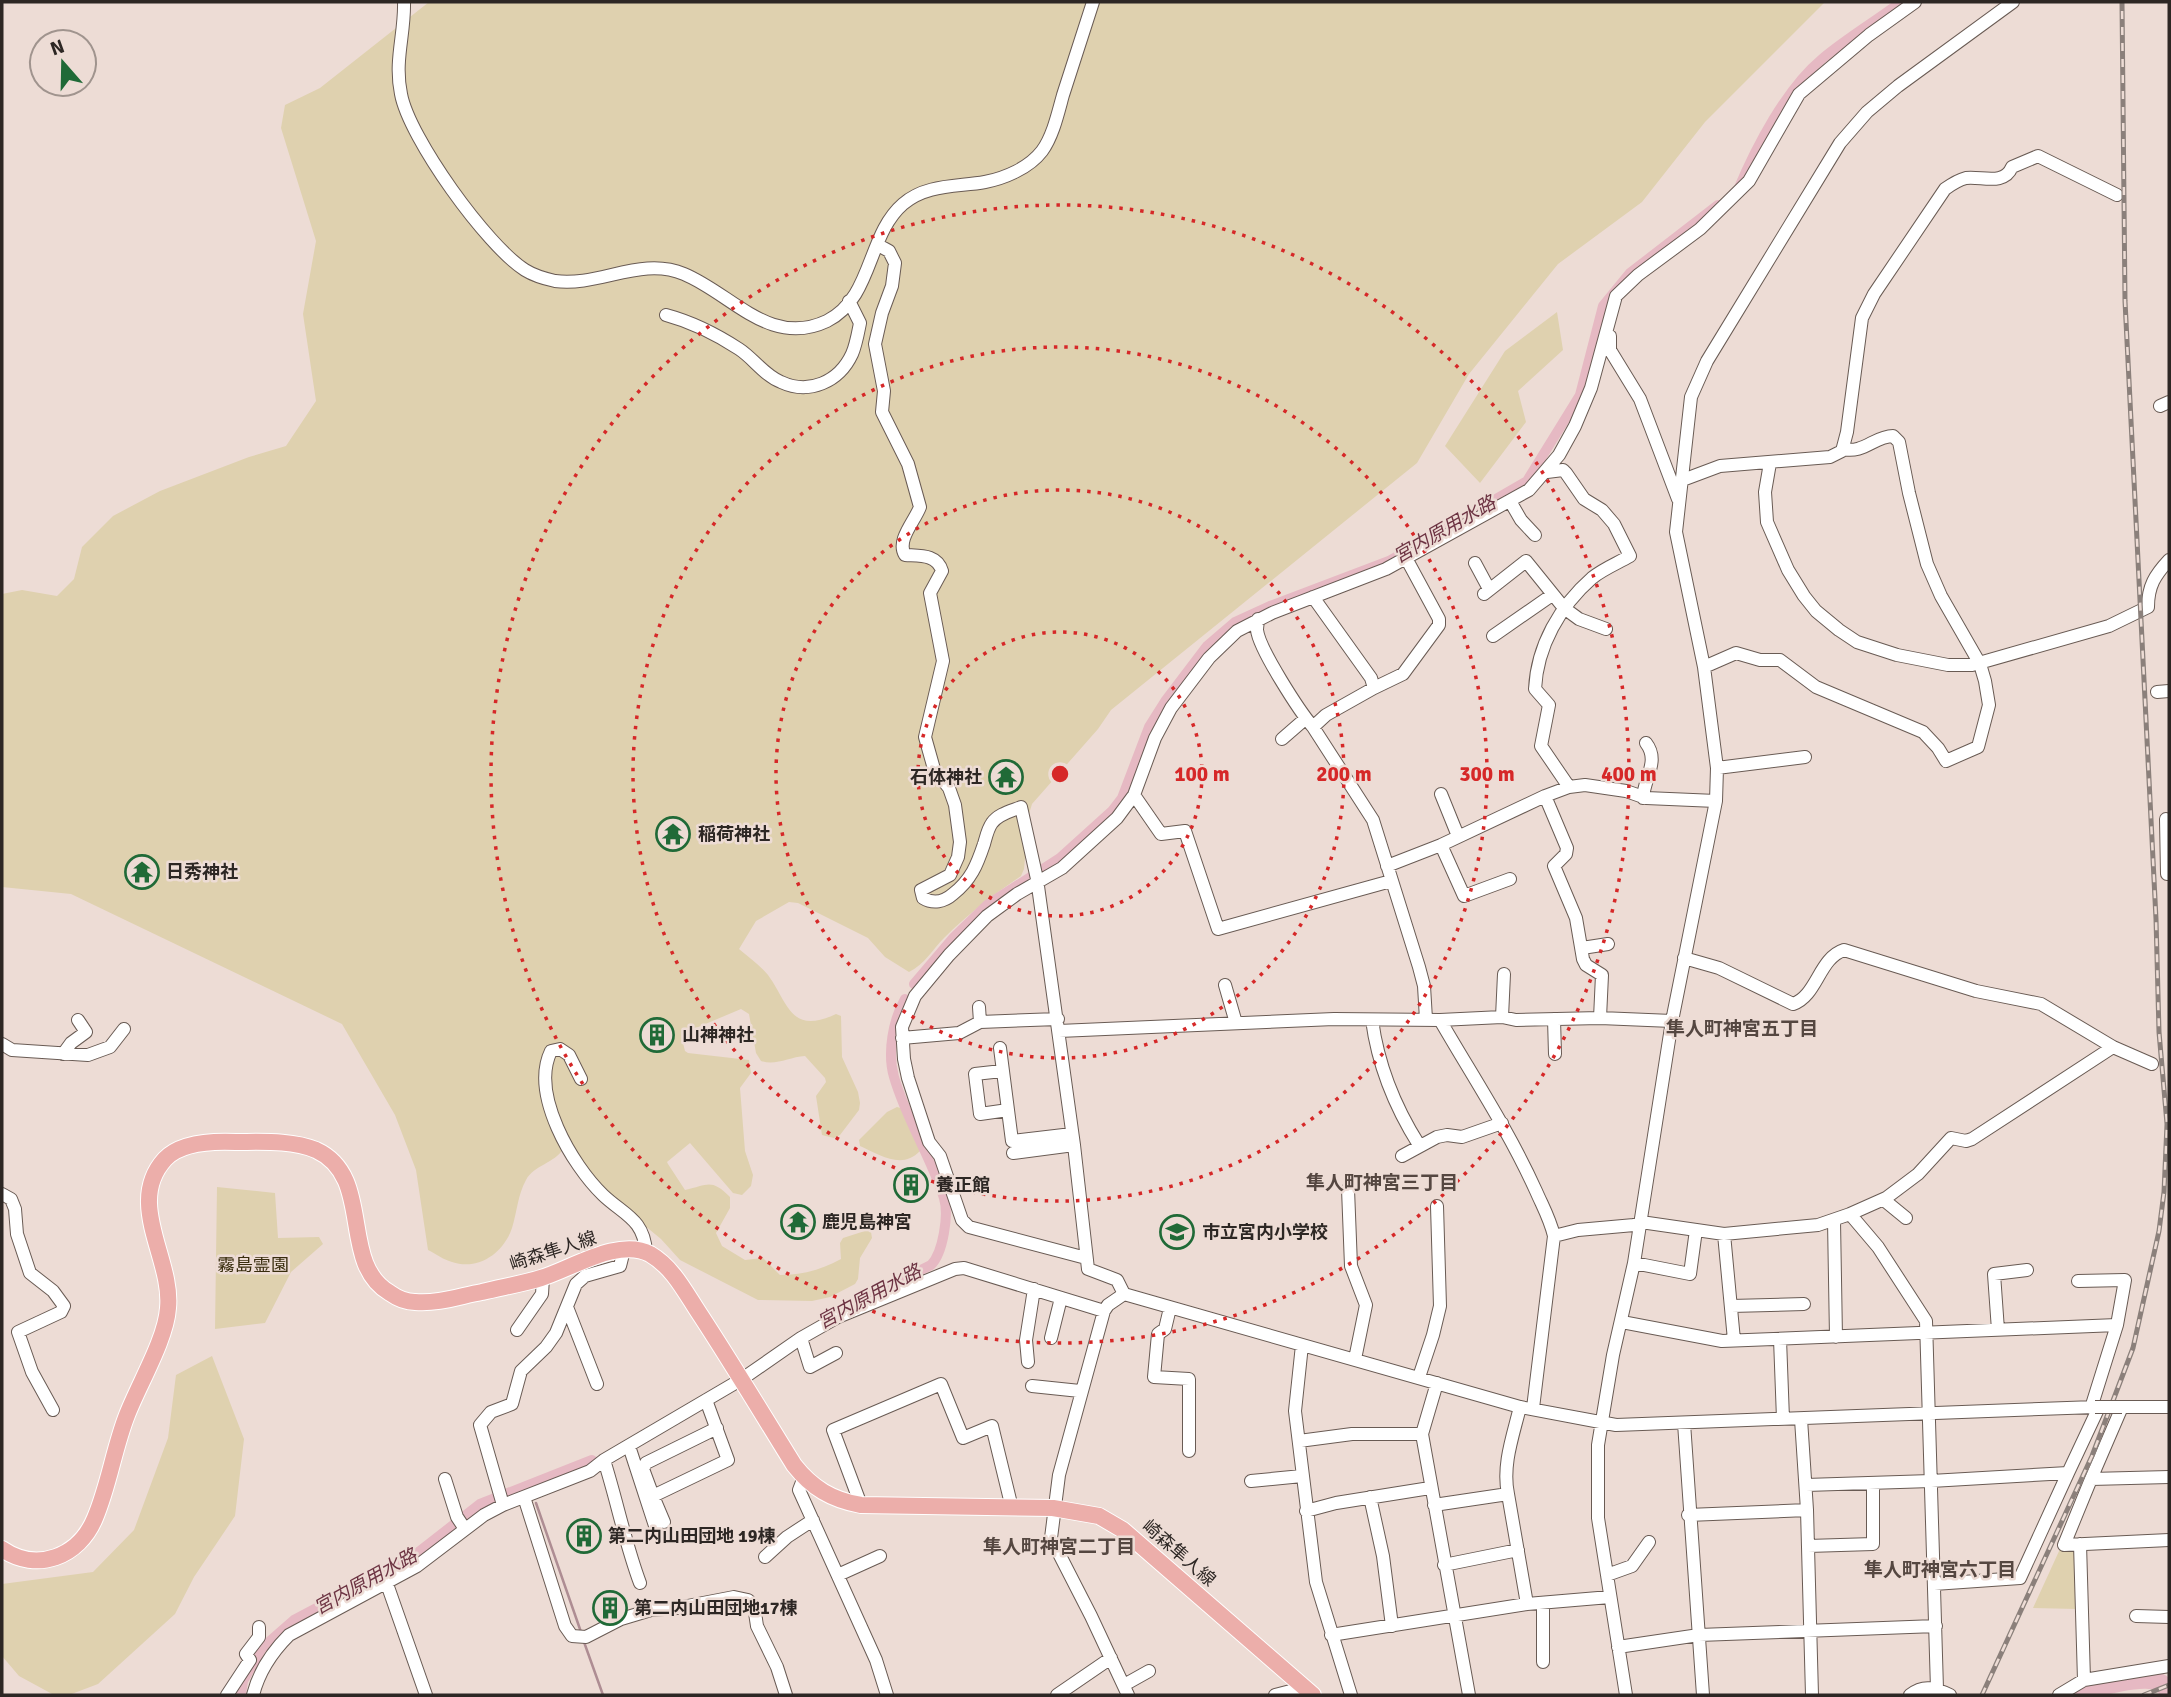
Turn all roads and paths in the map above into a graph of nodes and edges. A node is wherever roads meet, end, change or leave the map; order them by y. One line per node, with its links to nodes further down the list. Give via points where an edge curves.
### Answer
1 (404, 2): 7 (street, via 397,61 408,116 472,215 525,270 556,281 635,269 682,273 760,320 786,329 826,321)
2 (1093, 2): 6 (street, via 1042,151 1026,165 996,179 923,192 890,218)
3 (1915, 2): 9 (street, via 1799,93 1749,181 1700,229 1616,296)
4 (2013, 2): 13 (street, via 1867,111 1840,143 1696,380)
5 (2117, 195): 10 (street, via 2038,156 2012,167 1999,179 1964,178 1945,189 1862,318)
6 (878, 245): 7 (street); 46 (street, via 889,251 895,263 876,344 884,391 882,412 908,464 920,507 901,549 905,555 934,558 942,571 930,593 943,662 925,737 934,769 955,805 960,842 950,875 921,890 923,898 939,901 964,886 976,868 991,824 1021,807)
7 (849, 301): 8 (street, via 860,323 852,353 840,372 823,384 800,387 779,382 741,350)
8 (666, 315)
9 (1610, 318): 12 (street, via 1575,426); 14 (street, via 1610,350 1640,399)
10 (1843, 449): 11 (street, via 1830,457); 26 (street, via 1863,449 1885,436 1899,442 1927,564)
11 (1770, 463): 13 (street, via 1720,466); 26 (street, via 1765,492 1768,522 1788,570 1816,611 1847,636 1878,649 1948,665)
12 (1546, 472): 15 (street, via 1530,490); 22 (street, via 1563,470 1584,499 1614,524 1630,555 1593,577)
13 (1680, 481): 14 (street)
14 (1678, 499): 27 (street, via 1677,546)
15 (1510, 501): 16 (street); 17 (street)
16 (1535, 535)
17 (1406, 558): 21 (street); 28 (street, via 1439,625 1403,674)
18 (2169, 560): 26 (street, via 2155,575 2148,590 2148,607 2141,611 2109,626)
19 (1475, 563): 20 (street, via 1487,592 1526,561)
20 (1552, 595): 22 (street); 25 (street)
21 (1313, 597): 23 (street); 28 (street)
22 (1564, 608): 24 (street); 34 (street, via 1540,657 1534,687 1549,705 1542,748)
23 (1258, 619): 29 (street, via 1261,642); 36 (street, via 1219,648 1171,708)
24 (1606, 629)
25 (1493, 636)
26 (1980, 664): 27 (street, via 1989,705 1978,747 1946,761 1923,732 1816,687 1780,660 1736,653)
27 (1704, 667): 33 (street)
28 (1374, 688): 29 (street)
29 (1309, 723): 30 (street); 43 (street, via 1373,820)
30 (1282, 739)
31 (1646, 743): 38 (street, via 1653,757)
32 (1805, 757): 33 (street)
33 (1717, 768): 39 (street)
34 (1569, 787): 37 (street); 38 (street, via 1599,786)
35 (1441, 794): 41 (street)
36 (1134, 795): 46 (street, via 1082,851); 47 (street, via 1161,834 1185,831 1218,929)
37 (1545, 796): 41 (street); 49 (street, via 1566,845 1566,854 1555,866 1576,918)
38 (1643, 798): 39 (street)
39 (1716, 801): 50 (street)
40 (2166, 819): 44 (street)
41 (1458, 836): 42 (street)
42 (1441, 845): 43 (street); 45 (street, via 1464,896)
43 (1387, 866): 47 (street)
44 (2169, 874)
45 (1510, 879)
46 (1038, 881): 64 (street); 66 (street, via 1000,905 949,955 911,1003 903,1020)
47 (1391, 881): 56 (street, via 1422,976)
48 (1608, 944): 49 (street)
49 (1582, 948): 55 (street, via 1587,965 1602,975)
50 (1684, 958): 61 (street); 68 (street, via 1719,968 1793,1004 1803,998 1829,960 1844,950 1976,990 2041,1004)
51 (1503, 974): 54 (street)
52 (1225, 985): 63 (street)
53 (979, 1006): 62 (street)
54 (1502, 1017): 57 (street); 60 (street)
55 (1600, 1018): 57 (street); 61 (street)
56 (1426, 1019): 59 (street); 60 (street)
57 (1554, 1019): 71 (street)
58 (78, 1020): 70 (street, via 86,1032)
59 (1372, 1020): 63 (street); 78 (street, via 1385,1076)
60 (1440, 1020): 76 (street)
61 (1672, 1021): 88 (street)
62 (980, 1023): 64 (street); 66 (street, via 959,1033)
63 (1236, 1023): 64 (street)
64 (1058, 1025): 77 (street)
65 (124, 1029): 70 (street, via 110,1047 88,1055)
66 (902, 1038): 94 (street, via 908,1078 929,1142 940,1156 962,1220 970,1227)
67 (2, 1044): 70 (street, via 12,1050)
68 (2113, 1047): 72 (street); 83 (street, via 1972,1139 1951,1138 1918,1174)
69 (1000, 1048): 73 (street)
70 (62, 1054)
71 (1555, 1054)
72 (2152, 1064)
73 (1002, 1070): 75 (street); 75 (street, via 975,1074 980,1114)
74 (581, 1079): 93 (street, via 569,1055 560,1049 551,1051 544,1075 546,1097 561,1136 602,1194 640,1226)
75 (1008, 1110): 77 (street, via 1012,1141)
76 (1502, 1123): 78 (street); 91 (street, via 1548,1214)
77 (1073, 1140): 79 (street); 94 (street)
78 (1419, 1145): 80 (street)
79 (1013, 1153)
80 (1402, 1156)
81 (1348, 1189): 119 (street, via 1351,1266 1366,1306)
82 (2, 1194): 132 (street, via 11,1199 15,1209 17,1234 30,1273 64,1306 61,1312 18,1332 32,1372)
83 (1884, 1200): 85 (street); 86 (street)
84 (1437, 1206): 121 (street, via 1440,1306)
85 (1850, 1214): 87 (street); 111 (street, via 1878,1247 1926,1321)
86 (1906, 1218)
87 (1834, 1221): 90 (street); 112 (street)
88 (1641, 1222): 89 (street); 91 (street); 95 (street)
89 (1696, 1230): 90 (street); 95 (street, via 1690,1274)
90 (1724, 1234): 104 (street)
91 (1554, 1236): 131 (street)
92 (624, 1250): 93 (main road, 崎森隼人線); 97 (main road, 崎森隼人線); 103 (street, via 620,1265 584,1276)
93 (646, 1252): 122 (main road, 崎森隼人線, via 666,1264)
94 (1086, 1258): 100 (street, via 1088,1269 1117,1280)
95 (1634, 1263): 107 (street)
96 (2027, 1270): 110 (street, via 1994,1274)
97 (543, 1278): 109 (street, via 542,1293); 175 (main road, 崎森隼人線, via 413,1303 379,1285 366,1266 348,1187 338,1168 316,1150 290,1144 220,1142 181,1149 167,1157 149,1194 149,1217 168,1282 168,1310 125,1418 94,1520 75,1544 51,1560 31,1562)
98 (2078, 1281): 108 (street, via 2126,1280)
99 (1034, 1289): 101 (street); 113 (street, via 955,1269 889,1294); 120 (street, via 1026,1340)
100 (1124, 1294): 105 (street); 106 (street)
101 (1061, 1298): 106 (street); 114 (street)
102 (1804, 1304): 104 (street)
103 (567, 1307): 124 (street); 159 (street, via 551,1340 521,1371 512,1404 491,1412 480,1425)
104 (1731, 1307): 116 (street)
105 (1170, 1308): 117 (street); 142 (street, via 1166,1329 1158,1334 1154,1377 1189,1379)
106 (1104, 1311): 126 (street)
107 (1622, 1322): 116 (street); 136 (street)
108 (2117, 1325): 110 (street); 128 (street)
109 (517, 1330)
110 (1998, 1330): 111 (street)
111 (1926, 1334): 112 (street); 133 (street)
112 (1836, 1337): 115 (street)
113 (801, 1338): 118 (street, via 810,1367); 122 (street)
114 (1051, 1338)
115 (1780, 1339): 116 (street); 134 (street)
116 (1734, 1340)
117 (1302, 1345): 119 (street); 140 (street, via 1295,1411)
118 (836, 1353)
119 (1355, 1359): 121 (street)
120 (1028, 1362)
121 (1419, 1377): 123 (street)
122 (743, 1379): 127 (street); 146 (main road, 崎森隼人線)
123 (1437, 1383): 131 (street); 139 (street)
124 (597, 1384)
125 (1032, 1386): 126 (street)
126 (1080, 1391): 163 (street)
127 (706, 1400): 138 (street); 141 (street)
128 (2095, 1407): 129 (street, bridge); 133 (street); 144 (street)
129 (2122, 1407): 130 (street); 149 (street)
130 (2169, 1407)
131 (1527, 1408): 136 (street); 155 (street, via 1507,1464)
132 (53, 1410)
133 (1929, 1414): 135 (street); 151 (street)
134 (1783, 1419): 135 (street); 137 (street)
135 (1801, 1419): 153 (street)
136 (1600, 1423): 137 (street); 181 (street, via 1598,1518)
137 (1684, 1423): 166 (street)
138 (717, 1428): 156 (street, via 646,1464 643,1469); 156 (street, via 728,1460)
139 (1422, 1434): 140 (street, via 1352,1434); 154 (street)
140 (1299, 1441): 145 (street)
141 (629, 1446): 143 (street); 170 (street)
142 (1189, 1451)
143 (604, 1460): 157 (street, via 590,1471); 182 (street)
144 (2068, 1473): 151 (street); 184 (street, via 2020,1578)
145 (1302, 1476): 150 (street); 165 (street)
146 (804, 1477): 160 (main road, 崎森隼人線, via 831,1497); 167 (street, via 799,1490)
147 (2169, 1477): 149 (street)
148 (445, 1479): 169 (street)
149 (2091, 1479): 173 (street, via 2064,1545)
150 (1251, 1481)
151 (1931, 1481): 152 (street); 184 (street)
152 (1872, 1483): 153 (street); 174 (street, via 1873,1544)
153 (1805, 1485): 164 (street)
154 (1430, 1488): 158 (street); 161 (street)
155 (1508, 1494): 161 (street); 176 (street)
156 (653, 1496): 168 (street)
157 (524, 1497): 159 (street); 210 (street, via 572,1636 582,1637 651,1610 734,1597 748,1600)
158 (1370, 1497): 165 (street); 191 (street)
159 (501, 1499): 169 (street, via 484,1515)
160 (861, 1505): 162 (main road, 崎森隼人線); 162 (street, via 833,1430 941,1384 963,1438 992,1426)
161 (1433, 1505): 179 (street)
162 (1012, 1508): 163 (main road, 崎森隼人線)
163 (1054, 1508): 198 (street, via 1053,1544); 206 (main road, 崎森隼人線, via 1098,1516 1123,1530)
164 (1807, 1510): 166 (street); 174 (street)
165 (1306, 1511): 195 (street, via 1316,1581)
166 (1688, 1515): 196 (street)
167 (813, 1520): 178 (street); 180 (street)
168 (664, 1522)
169 (462, 1524): 183 (street, via 417,1566)
170 (658, 1535)
171 (2169, 1540): 173 (street)
172 (1649, 1542): 181 (street, via 1632,1566)
173 (2080, 1544): 203 (street)
174 (1808, 1546): 194 (street)
175 (2, 1549)
176 (1518, 1550): 179 (street); 187 (street)
177 (880, 1556): 180 (street)
178 (765, 1557)
179 (1444, 1566): 188 (street)
180 (838, 1575): 211 (street)
181 (1607, 1575): 185 (street)
182 (640, 1583)
183 (387, 1584): 200 (street, via 289,1635); 209 (street)
184 (1934, 1584): 192 (street)
185 (1610, 1597): 186 (street); 197 (street)
186 (1543, 1603): 187 (street); 199 (street)
187 (1527, 1604): 188 (street)
188 (1453, 1615): 191 (street); 215 (street)
189 (2136, 1616): 190 (street)
190 (2169, 1617)
191 (1392, 1626): 195 (street)
192 (1936, 1626): 194 (street); 204 (street)
193 (259, 1627): 200 (street, via 259,1637 246,1654)
194 (1811, 1631): 196 (street); 219 (street)
195 (1331, 1635): 214 (street)
196 (1699, 1635): 197 (street); 217 (street)
197 (1618, 1647): 216 (street)
198 (1111, 1658): 205 (street); 212 (street)
199 (1543, 1662)
200 (256, 1663): 207 (street); 208 (street)
201 (2169, 1666): 203 (street)
202 (1149, 1671): 205 (street)
203 (2084, 1680): 222 (street)
204 (1937, 1689): 220 (street, via 1916,1690); 221 (street)
205 (1126, 1690)
206 (1310, 1691): 213 (street)
207 (227, 1695)
208 (253, 1695)
209 (426, 1695)
210 (786, 1695)
211 (887, 1695)
212 (1057, 1695)
213 (1275, 1695)
214 (1351, 1695)
215 (1466, 1695)
216 (1626, 1695)
217 (1703, 1695)
218 (1803, 1695): 219 (street)
219 (1812, 1695)
220 (1910, 1695)
221 (1950, 1695)
222 (2059, 1695)

